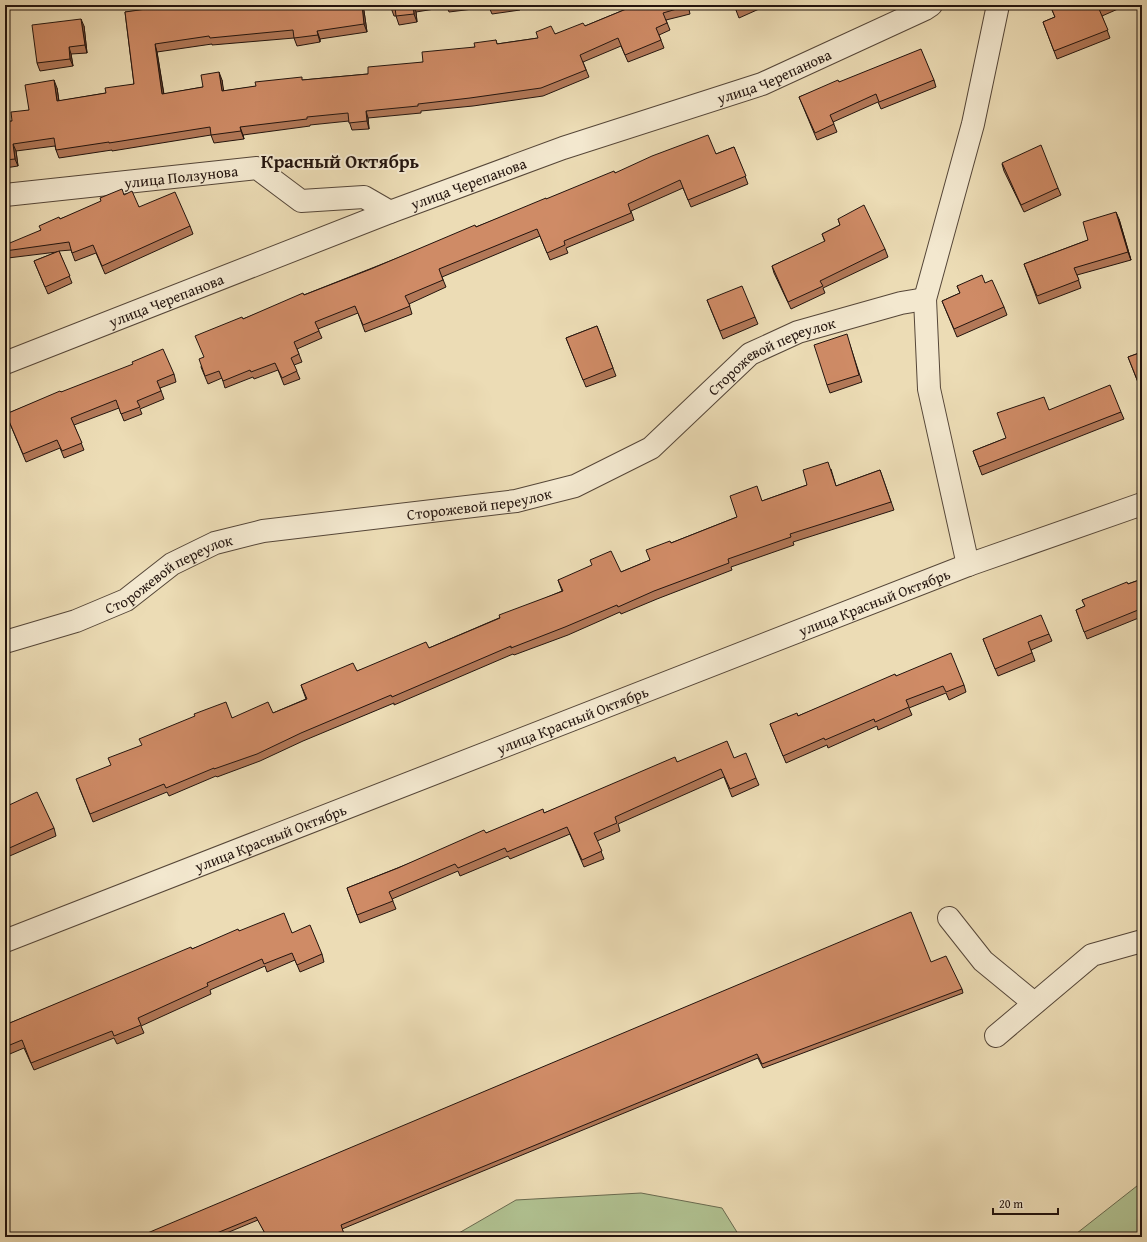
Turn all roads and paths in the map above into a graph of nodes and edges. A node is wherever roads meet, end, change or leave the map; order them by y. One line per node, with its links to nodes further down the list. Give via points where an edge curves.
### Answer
1 (931, 5): 4 (street, улица Черепанова, via 762,84 563,148)
2 (998, 5): 5 (street, via 973,124)
3 (5, 195): 4 (street, улица Ползунова, via 257,168 301,201 364,197)
4 (390, 212): 6 (street, улица Черепанова)
5 (925, 299): 8 (street, via 929,389); 9 (street, Сторожевой переулок, via 798,332 750,354 651,448 575,486 516,501 263,530 215,543 172,564 126,600 76,622)
6 (5, 363)
7 (1142, 504): 8 (street, улица Красный Октябрь)
8 (968, 565): 11 (street, улица Красный Октябрь)
9 (5, 642)
10 (949, 918): 13 (street, via 983,960)
11 (6, 938)
12 (1142, 941): 13 (street, via 1092,955)
13 (1034, 1003): 14 (street)
14 (996, 1036)

